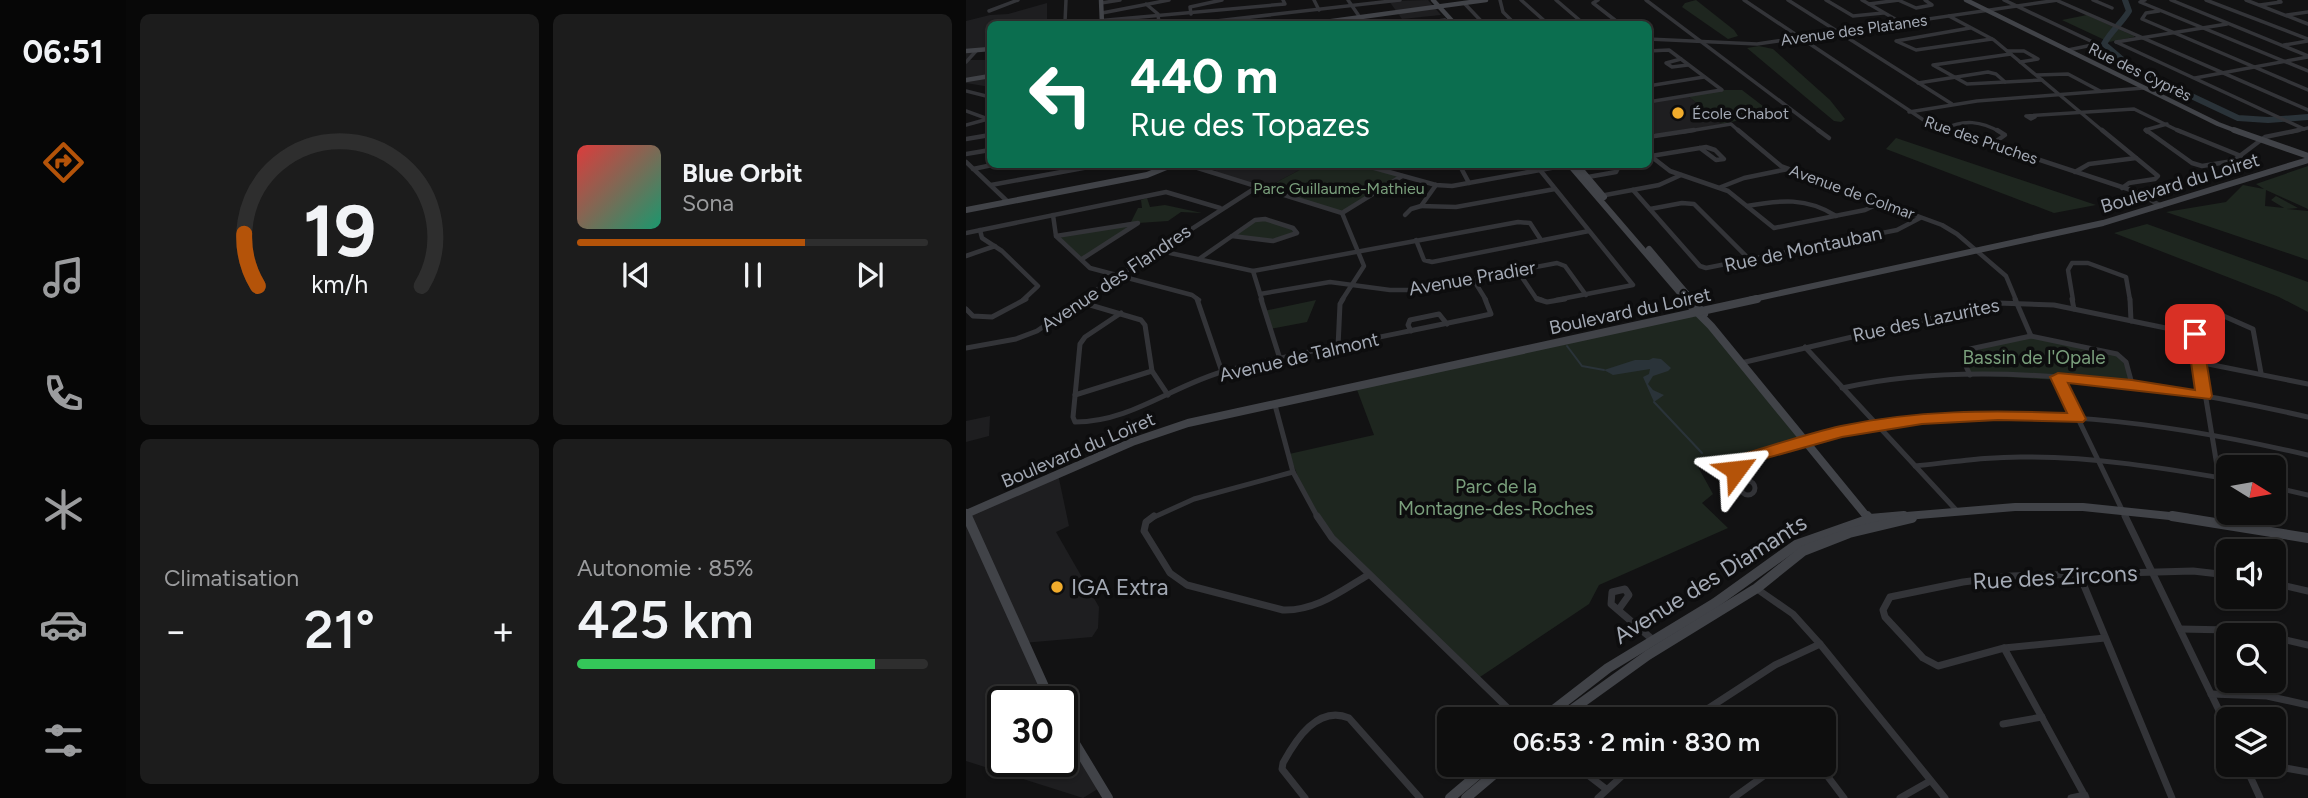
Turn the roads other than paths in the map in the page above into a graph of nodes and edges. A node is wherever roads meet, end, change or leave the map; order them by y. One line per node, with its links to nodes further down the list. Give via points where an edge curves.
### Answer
1 (1018, 0): 42 (street)
2 (1066, 0): 54 (street)
3 (1121, 0): 30 (street)
4 (1170, 0): 35 (street)
5 (1222, 0): 48 (street, via 1189,7)
6 (1314, 0): 41 (street)
7 (1349, 0): 38 (street)
8 (1400, 0): 38 (street)
9 (1486, 0): 34 (street)
10 (1500, 0): 63 (street)
11 (1521, 0): 64 (street)
12 (1556, 0): 65 (street)
13 (1598, 0): 66 (street, via 1593,3)
14 (1647, 0): 81 (street)
15 (1744, 0): 75 (street, Rue des Pruches)
16 (1800, 0): 31 (street)
17 (1826, 0): 47 (street, via 1853,16)
18 (1862, 0): 36 (street)
19 (1899, 0): 20 (street, via 1916,8 1933,5); 36 (street)
20 (1925, 0)
21 (1966, 0): 43 (street, Rue des Cyprès)
22 (2004, 0): 39 (street)
23 (2057, 0): 39 (street, Avenue des Platanes); 76 (street)
24 (2093, 0): 40 (street)
25 (2146, 0): 44 (street, via 2140,2)
26 (2171, 0): 68 (street)
27 (2206, 0): 80 (street)
28 (2246, 0): 37 (street)
29 (2279, 0): 37 (street)
30 (1101, 1): 46 (street)
31 (1789, 1): 72 (street)
32 (1284, 2): 48 (street)
33 (1433, 3): 34 (street); 50 (street); 53 (street); 61 (street)
34 (1464, 3): 62 (street)
35 (1146, 4): 46 (street); 52 (street)
36 (1870, 4): 47 (street)
37 (2260, 5): 49 (street)
38 (1352, 6): 41 (street); 50 (street)
39 (2017, 6): 43 (street, Avenue des Platanes); 85 (street, via 2097,44)
40 (2112, 8)
41 (1319, 10): 58 (street)
42 (989, 11)
43 (1988, 11): 51 (street, Avenue des Platanes); 85 (street, Rue des Cyprès)
44 (2159, 11): 71 (street); 73 (street, via 2146,13 2142,19)
45 (2308, 12): 49 (street)
46 (1102, 13): 55 (street)
47 (1884, 13): 67 (street)
48 (1191, 14): 52 (street)
49 (2286, 15): 69 (street)
50 (1359, 16): 59 (street)
51 (1949, 16): 67 (street, Avenue des Platanes); 70 (street)
52 (1159, 17): 56 (street); 57 (street)
53 (1445, 20): 60 (street)
54 (1067, 21)
55 (1102, 21)
56 (1113, 21)
57 (1160, 21)
58 (1218, 21)
59 (1328, 21)
60 (1437, 21)
61 (1452, 21)
62 (1481, 21)
63 (1512, 21)
64 (1545, 21)
65 (1580, 21)
66 (1616, 21)
67 (1902, 23): 72 (street, Avenue des Platanes)
68 (2230, 24): 71 (street); 82 (street)
69 (2308, 24)
70 (1970, 27): 78 (street); 78 (street, via 1896,41 1916,50)
71 (2200, 28): 73 (street); 92 (street)
72 (1839, 32): 75 (street, Avenue des Platanes); 107 (street)
73 (2172, 32): 76 (street); 96 (street)
74 (1652, 36): 77 (street)
75 (1800, 38): 81 (street, Avenue des Platanes, via 1743,45); 120 (street, Rue des Pruches)
76 (2142, 38): 98 (street); 103 (street, via 2116,42)
77 (1656, 39): 79 (street, Avenue des Platanes); 81 (street, Avenue des Platanes)
78 (1992, 39): 88 (street)
79 (1652, 40)
80 (2308, 40): 82 (street)
81 (1703, 43): 130 (street)
82 (2282, 45): 90 (street)
83 (977, 50): 84 (street); 86 (street); 93 (street)
84 (987, 50)
85 (2068, 50): 109 (street, Rue des Cyprès)
86 (966, 51)
87 (1652, 51): 91 (street, via 1667,50)
88 (2007, 51): 89 (street); 94 (street, via 2024,51 2038,59)
89 (2011, 54): 94 (street); 102 (street, via 1933,65)
90 (2308, 56): 92 (street)
91 (1681, 59): 95 (street); 95 (street, via 1667,64)
92 (2284, 61): 96 (street); 97 (street)
93 (966, 62)
94 (2020, 62): 99 (street)
95 (1689, 65): 101 (street)
96 (2253, 67): 98 (street); 110 (street)
97 (2308, 71)
98 (2222, 73): 103 (street); 117 (street)
99 (2037, 75): 105 (street); 112 (street, via 2068,74)
100 (987, 76): 104 (street)
101 (1704, 77): 108 (street); 115 (street, via 1722,90)
102 (1953, 78): 106 (street, via 1967,85); 106 (street, via 1991,72); 107 (street)
103 (2194, 78): 126 (street)
104 (966, 80)
105 (2042, 80): 106 (street); 114 (street)
106 (2005, 82)
107 (1918, 83): 116 (street)
108 (1652, 85)
109 (2144, 88): 112 (street); 132 (street, Rue des Cyprès)
110 (2308, 90)
111 (966, 91): 113 (street)
112 (2103, 93): 114 (street)
113 (987, 96)
114 (2060, 96): 116 (street); 119 (street)
115 (1652, 101)
116 (1952, 104): 120 (street)
117 (2308, 110)
118 (966, 111): 123 (street)
119 (2080, 111): 121 (street); 124 (street, via 2134,109); 140 (street)
120 (1909, 112): 127 (street, Rue des Pruches)
121 (2035, 117)
122 (987, 119): 125 (street)
123 (987, 119)
124 (2166, 124): 138 (street); 138 (street, via 2145,130 2195,165 2221,164)
125 (966, 125)
126 (2306, 128): 132 (street)
127 (1944, 129): 133 (street, Rue des Pruches); 133 (street, via 1982,121 2005,135)
128 (987, 136): 131 (street)
129 (1652, 136): 155 (street, Avenue de Colmar, via 1731,124)
130 (1829, 138)
131 (966, 139)
132 (2261, 140): 138 (street); 141 (street, Rue des Cyprès)
133 (1992, 145): 157 (street, Rue des Pruches)
134 (1700, 148): 134 (street, via 1713,148 1724,159 1716,160); 137 (street)
135 (987, 150): 136 (street)
136 (966, 154)
137 (1652, 155)
138 (2241, 156)
139 (1652, 157): 158 (street)
140 (2136, 158): 157 (street, via 2089,164); 167 (street, via 2158,176)
141 (2308, 158): 175 (street, Boulevard du Loiret)
142 (966, 162): 154 (street)
143 (987, 166): 154 (street)
144 (1083, 168): 163 (street)
145 (1155, 168): 160 (street)
146 (1162, 168): 160 (street)
147 (1198, 168): 165 (street)
148 (1374, 168): 159 (street)
149 (1461, 168): 162 (street)
150 (1553, 168): 156 (street)
151 (1575, 168): 170 (street)
152 (1576, 168): 161 (street)
153 (1617, 168): 161 (street, via 1614,173)
154 (973, 169): 163 (street)
155 (1789, 169): 166 (street); 172 (street, Avenue de Colmar)
156 (1540, 170): 162 (street); 168 (street)
157 (2075, 172): 167 (street, Rue des Pruches)
158 (1681, 175): 166 (street); 169 (street)
159 (1402, 176): 164 (street); 179 (street)
160 (1136, 177): 171 (street)
161 (1588, 177): 170 (street)
162 (1468, 183): 164 (street)
163 (991, 185): 171 (street)
164 (1436, 185): 173 (street)
165 (1257, 187): 176 (street, Avenue des Flandres); 179 (street)
166 (1721, 187): 174 (street)
167 (2122, 188): 175 (street, Rue des Pruches)
168 (1555, 189): 173 (street, via 1456,208); 185 (street)
169 (1633, 190): 170 (street); 177 (street, Rue de Montauban)
170 (1600, 196): 210 (street)
171 (1007, 201): 178 (street)
172 (1880, 203): 182 (street); 183 (street, Avenue de Colmar)
173 (1421, 206): 181 (street)
174 (1747, 206): 182 (street, via 1796,198); 182 (street, via 1774,228)
175 (2162, 206): 194 (street, Boulevard du Loiret)
176 (1220, 208): 180 (street, via 1166,192); 192 (street, Avenue des Flandres)
177 (1650, 209): 198 (street, via 1694,204); 198 (street, Rue de Montauban, via 1702,267)
178 (966, 210)
179 (1342, 213): 193 (street)
180 (1053, 215): 184 (street); 187 (street)
181 (1405, 215)
182 (1836, 216)
183 (1920, 218): 194 (street, Avenue de Colmar, via 1950,229); 198 (street, Rue de Montauban, via 1897,230)
184 (980, 230): 186 (street); 191 (street, via 982,238)
185 (1589, 231): 190 (street); 205 (street, via 1633,285)
186 (966, 233)
187 (1056, 236): 196 (street); 196 (street, via 1138,223)
188 (1231, 236): 188 (street, via 1262,219 1297,233 1262,242); 197 (street)
189 (1416, 240): 190 (street, via 1521,221 1530,223); 190 (street, via 1424,260 1432,262); 193 (street)
190 (1541, 240)
191 (995, 246): 195 (street); 208 (street, via 1037,289 995,316 976,319)
192 (1156, 250): 197 (street); 201 (street, Avenue des Flandres)
193 (1359, 250): 200 (street); 203 (street, via 1364,269)
194 (1977, 252): 207 (street, via 2006,276); 210 (street, Boulevard du Loiret)
195 (966, 256)
196 (1082, 259): 201 (street, via 1090,268)
197 (1199, 259): 200 (street)
198 (1749, 260)
199 (1517, 270): 202 (street, Avenue Pradier); 205 (street, via 1541,301); 205 (street, Avenue Pradier, via 1563,264)
200 (1253, 271): 204 (street)
201 (1115, 276): 206 (street, Avenue des Flandres); 224 (street, via 1199,299)
202 (1473, 279): 203 (street, Avenue Pradier, via 1402,291); 213 (street, Avenue de Talmont, via 1492,313)
203 (1353, 285): 204 (street, Avenue Pradier, via 1320,282); 217 (street, via 1340,304)
204 (1260, 294): 220 (street)
205 (1586, 295)
206 (1080, 302): 211 (street); 219 (street, Avenue des Flandres, via 1028,335)
207 (2019, 304): 209 (street, Rue des Lazurites); 216 (street); 218 (street, Rue des Lazurites, via 1980,305)
208 (966, 309)
209 (2074, 309): 212 (street, Rue des Lazurites); 212 (street, via 2068,270 2072,263 2080,262 2126,277)
210 (1699, 311): 222 (street); 234 (street, Boulevard du Loiret)
211 (1121, 313): 223 (street, via 1143,322); 231 (street, Avenue de Talmont, via 1080,344)
212 (2132, 321): 215 (street, Rue des Lazurites)
213 (1447, 324): 214 (street, Avenue de Talmont); 214 (street, via 1439,314 1423,316 1410,320)
214 (1411, 331): 217 (street, Avenue de Talmont)
215 (2195, 334): 221 (street); 225 (street, via 2192,314 2198,309 2249,326 2255,333)
216 (2031, 335): 226 (street, via 1970,349 1964,362); 228 (street, via 2117,354 2126,362)
217 (1338, 346): 220 (street, Avenue de Talmont)
218 (1805, 347): 222 (street, Rue des Lazurites); 230 (street)
219 (966, 348)
220 (1280, 359): 224 (street, Avenue de Talmont)
221 (2198, 362): 225 (street); 233 (street)
222 (1741, 363): 239 (street)
223 (1152, 371): 231 (street); 232 (street)
224 (1222, 372): 232 (street, Avenue de Talmont)
225 (2261, 373): 229 (street)
226 (1970, 375): 227 (street); 230 (street)
227 (2058, 377): 228 (street); 236 (street)
228 (2132, 384): 233 (street)
229 (2308, 384)
230 (1842, 388): 237 (street)
231 (1076, 395): 232 (street, Avenue de Talmont, via 1073,417 1084,423 1119,416)
232 (1168, 395)
233 (2204, 396): 235 (street); 238 (street)
234 (1275, 405): 244 (street); 251 (street, Boulevard du Loiret, via 1157,433)
235 (2308, 417)
236 (2078, 419): 237 (street, via 1998,415); 238 (street); 242 (street)
237 (1877, 425): 239 (street); 243 (street)
238 (2211, 435): 240 (street); 241 (street)
239 (1808, 442): 246 (street, via 1737,463); 252 (street)
240 (2308, 455)
241 (2216, 459)
242 (2097, 461): 243 (street, via 1998,457); 245 (street); 249 (street)
243 (1915, 466): 250 (street)
244 (1293, 472): 255 (street, via 1332,538); 255 (street, via 1163,512 1146,522 1144,531 1177,581 1283,610 1311,607)
245 (2216, 477)
246 (1744, 483)
247 (2286, 490): 248 (street)
248 (2308, 496)
249 (2121, 509): 250 (street, Avenue des Diamants); 253 (street, Avenue des Diamants); 254 (street)
250 (1957, 511): 252 (street, Avenue des Diamants, via 1901,523)
251 (966, 514): 271 (street)
252 (1873, 523): 258 (street, Avenue des Diamants, via 1844,526 1796,545); 260 (street, Avenue des Diamants, via 1803,551)
253 (2308, 538)
254 (2152, 572): 256 (street, Rue des Zircons); 257 (street, Rue des Zircons); 263 (street)
255 (1368, 575): 274 (street)
256 (2216, 575)
257 (2080, 576): 265 (street); 270 (street, Rue des Zircons, via 1988,578 1890,597 1884,603 1885,617 1931,664)
258 (1746, 581): 260 (street); 266 (street, Avenue des Diamants)
259 (2286, 586): 261 (street)
260 (1757, 588): 268 (street, via 1793,614); 276 (street, Avenue des Diamants, via 1637,662)
261 (2308, 591)
262 (1619, 609): 266 (street)
263 (2180, 629): 264 (street); 272 (street)
264 (2216, 630)
265 (2105, 638): 270 (street, Rue des Zircons); 305 (street)
266 (1652, 639): 275 (street, Avenue des Diamants)
267 (2286, 640): 269 (street)
268 (1820, 645): 277 (street, via 1775,665); 291 (street)
269 (2308, 645)
270 (2004, 648): 279 (street)
271 (1044, 686)
272 (2211, 694): 273 (street, via 2267,696); 278 (street)
273 (2308, 705)
274 (1506, 707)
275 (1558, 707)
276 (1575, 707)
277 (1710, 707)
278 (2217, 707)
279 (2042, 717): 280 (street); 293 (street)
280 (2003, 724)
281 (1078, 751): 294 (street)
282 (2286, 768): 283 (street)
283 (2308, 772)
284 (1475, 777): 297 (street)
285 (1491, 777): 298 (street)
286 (1590, 777): 292 (street)
287 (1620, 777): 292 (street)
288 (1762, 777): 300 (street)
289 (1828, 777): 301 (street)
290 (2250, 777): 306 (street)
291 (1930, 781): 302 (street); 303 (street)
292 (1606, 789): 299 (street)
293 (2085, 797): 304 (street)
294 (1108, 798)
295 (1304, 798): 296 (street, via 1282,769 1283,763 1304,733 1327,715 1340,713)
296 (1420, 798)
297 (1450, 798)
298 (1466, 798)
299 (1598, 798)
300 (1733, 798)
301 (1844, 798)
302 (1900, 798)
303 (1945, 798)
304 (2071, 798)
305 (2172, 798)
306 (2260, 798)

